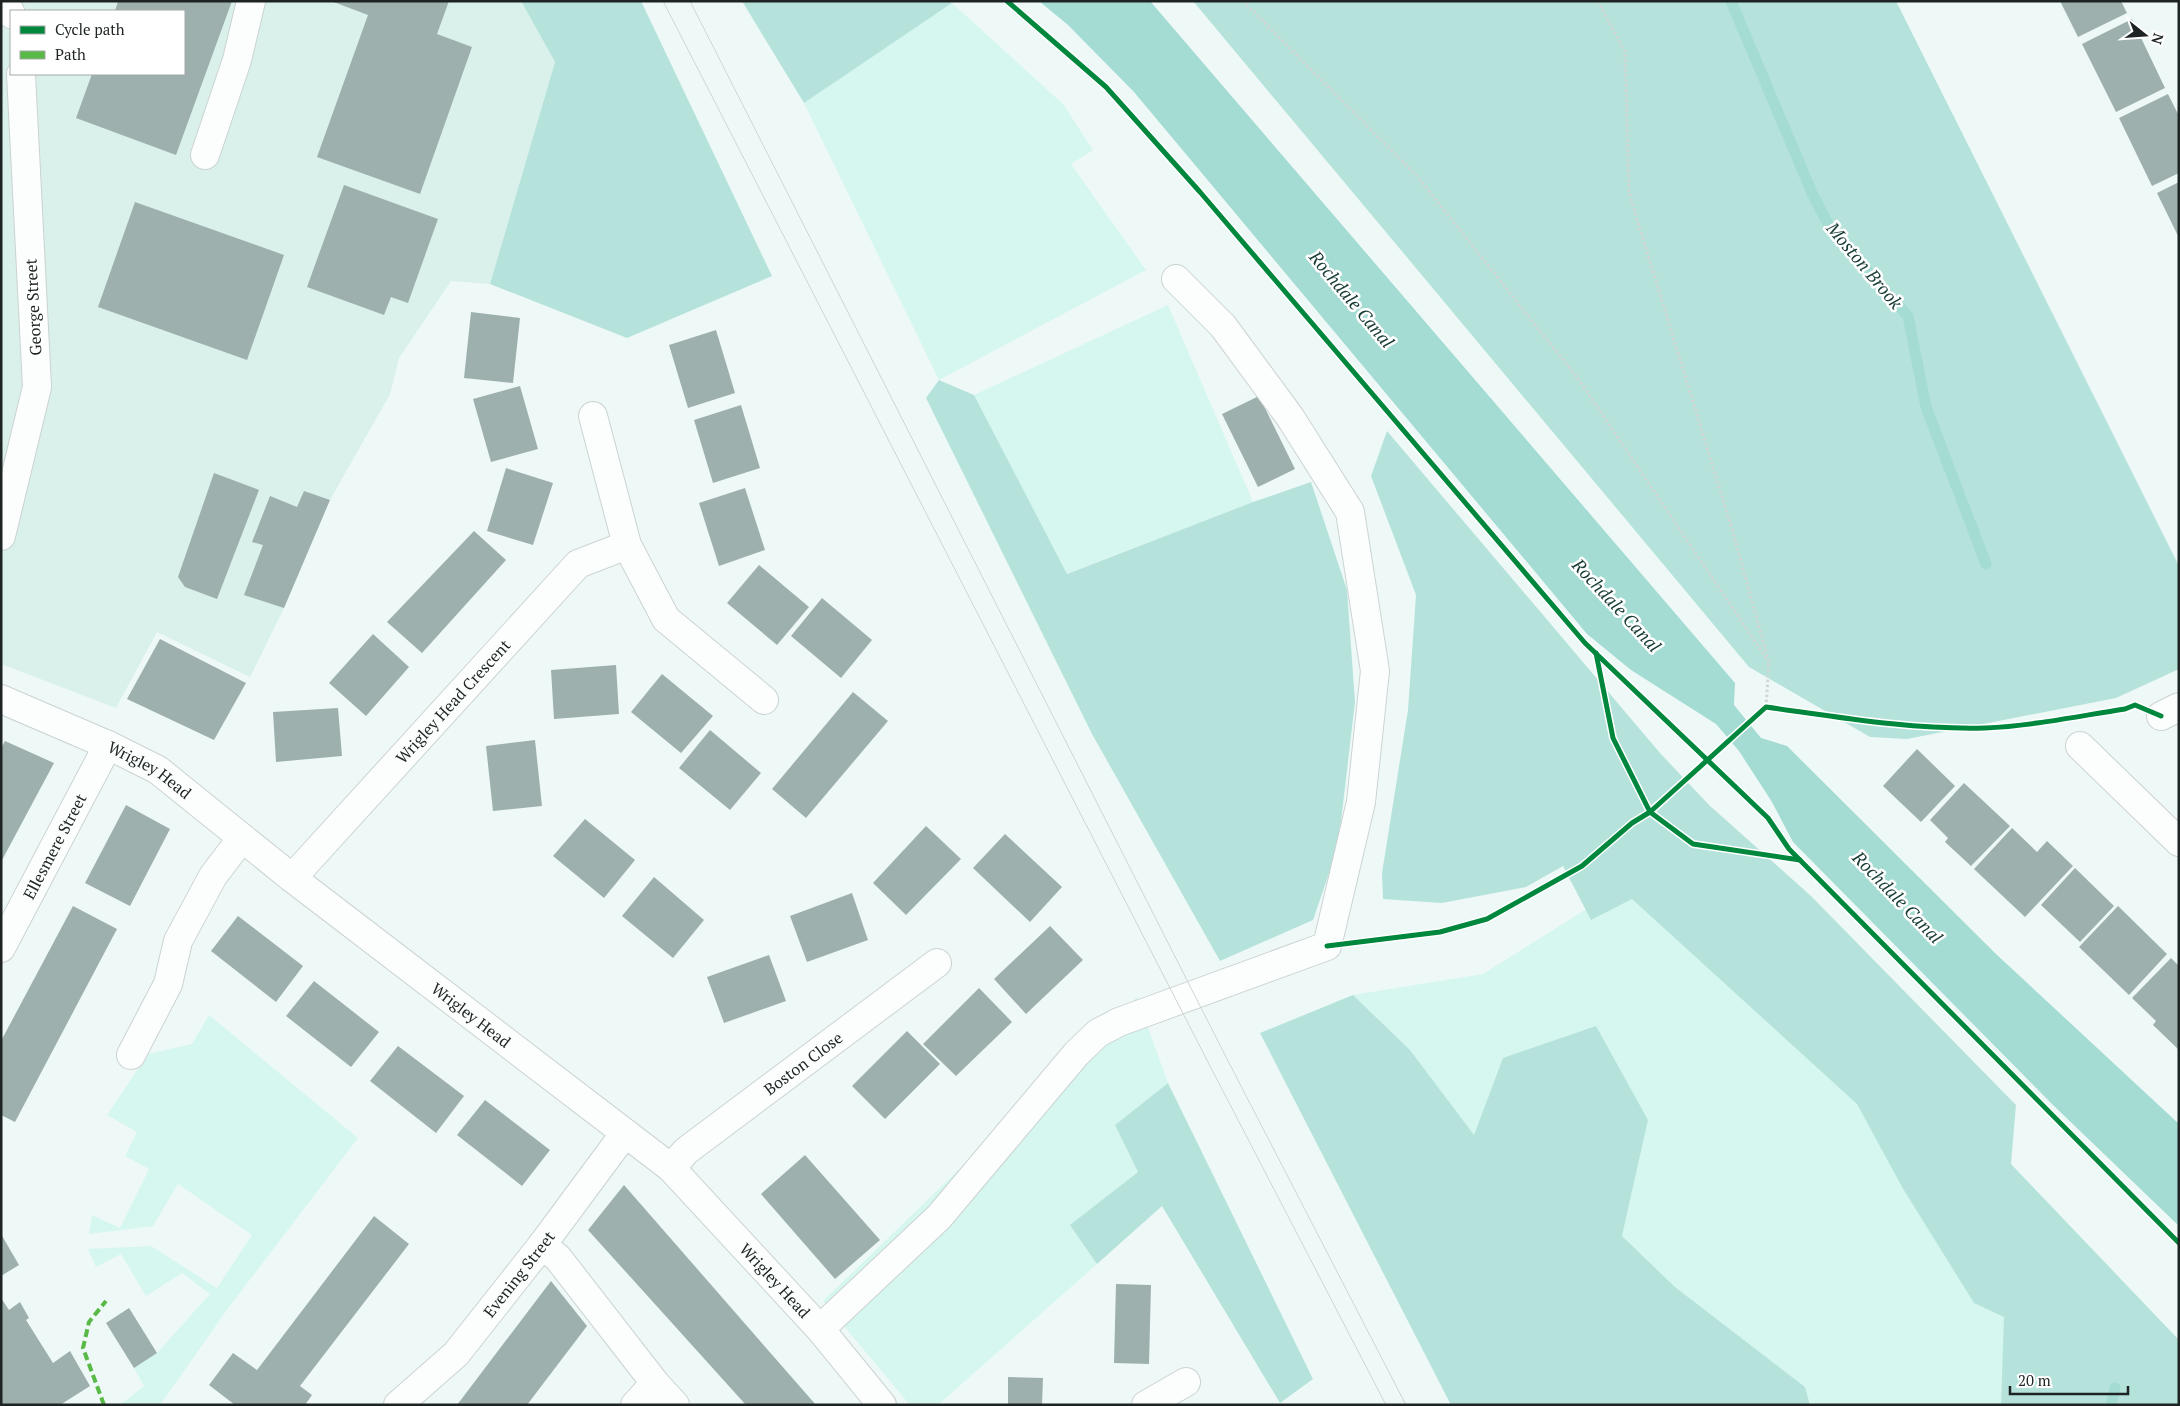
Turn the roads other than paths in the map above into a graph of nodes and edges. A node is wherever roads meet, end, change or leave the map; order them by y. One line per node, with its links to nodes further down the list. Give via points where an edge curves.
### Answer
1 (251, 1): 3 (street, via 237,60)
2 (21, 75): 6 (street, George Street, via 37,387)
3 (205, 155)
4 (1176, 279): 21 (street, via 1223,326 1290,416 1350,512 1375,671 1361,802 1327,946 1119,1022 1098,1033 1077,1053 939,1217)
5 (594, 416): 7 (street)
6 (1, 536)
7 (627, 545): 9 (street, via 666,619); 14 (street, Wrigley Head Crescent, via 578,564)
8 (1, 699): 10 (street, Wrigley Head)
9 (764, 700)
10 (108, 745): 12 (street, Wrigley Head, via 158,770); 15 (street, Ellesmere Street)
11 (2080, 746): 13 (street)
12 (242, 838): 14 (street, Wrigley Head); 17 (street, via 213,876 178,941 168,984)
13 (2179, 842)
14 (292, 878): 18 (street, Wrigley Head)
15 (1, 948)
16 (937, 963): 19 (street, Boston Close, via 686,1151)
17 (131, 1056)
18 (626, 1132): 19 (street, Wrigley Head); 20 (street, Evening Street)
19 (671, 1168): 21 (street, Wrigley Head)
20 (542, 1245): 23 (street, via 558,1258); 24 (street, Evening Street, via 456,1354)
21 (820, 1329): 27 (street, Wrigley Head)
22 (1186, 1382): 28 (street)
23 (655, 1383): 25 (street); 26 (street)
24 (398, 1405)
25 (635, 1405)
26 (675, 1405)
27 (882, 1405)
28 (1146, 1405)

